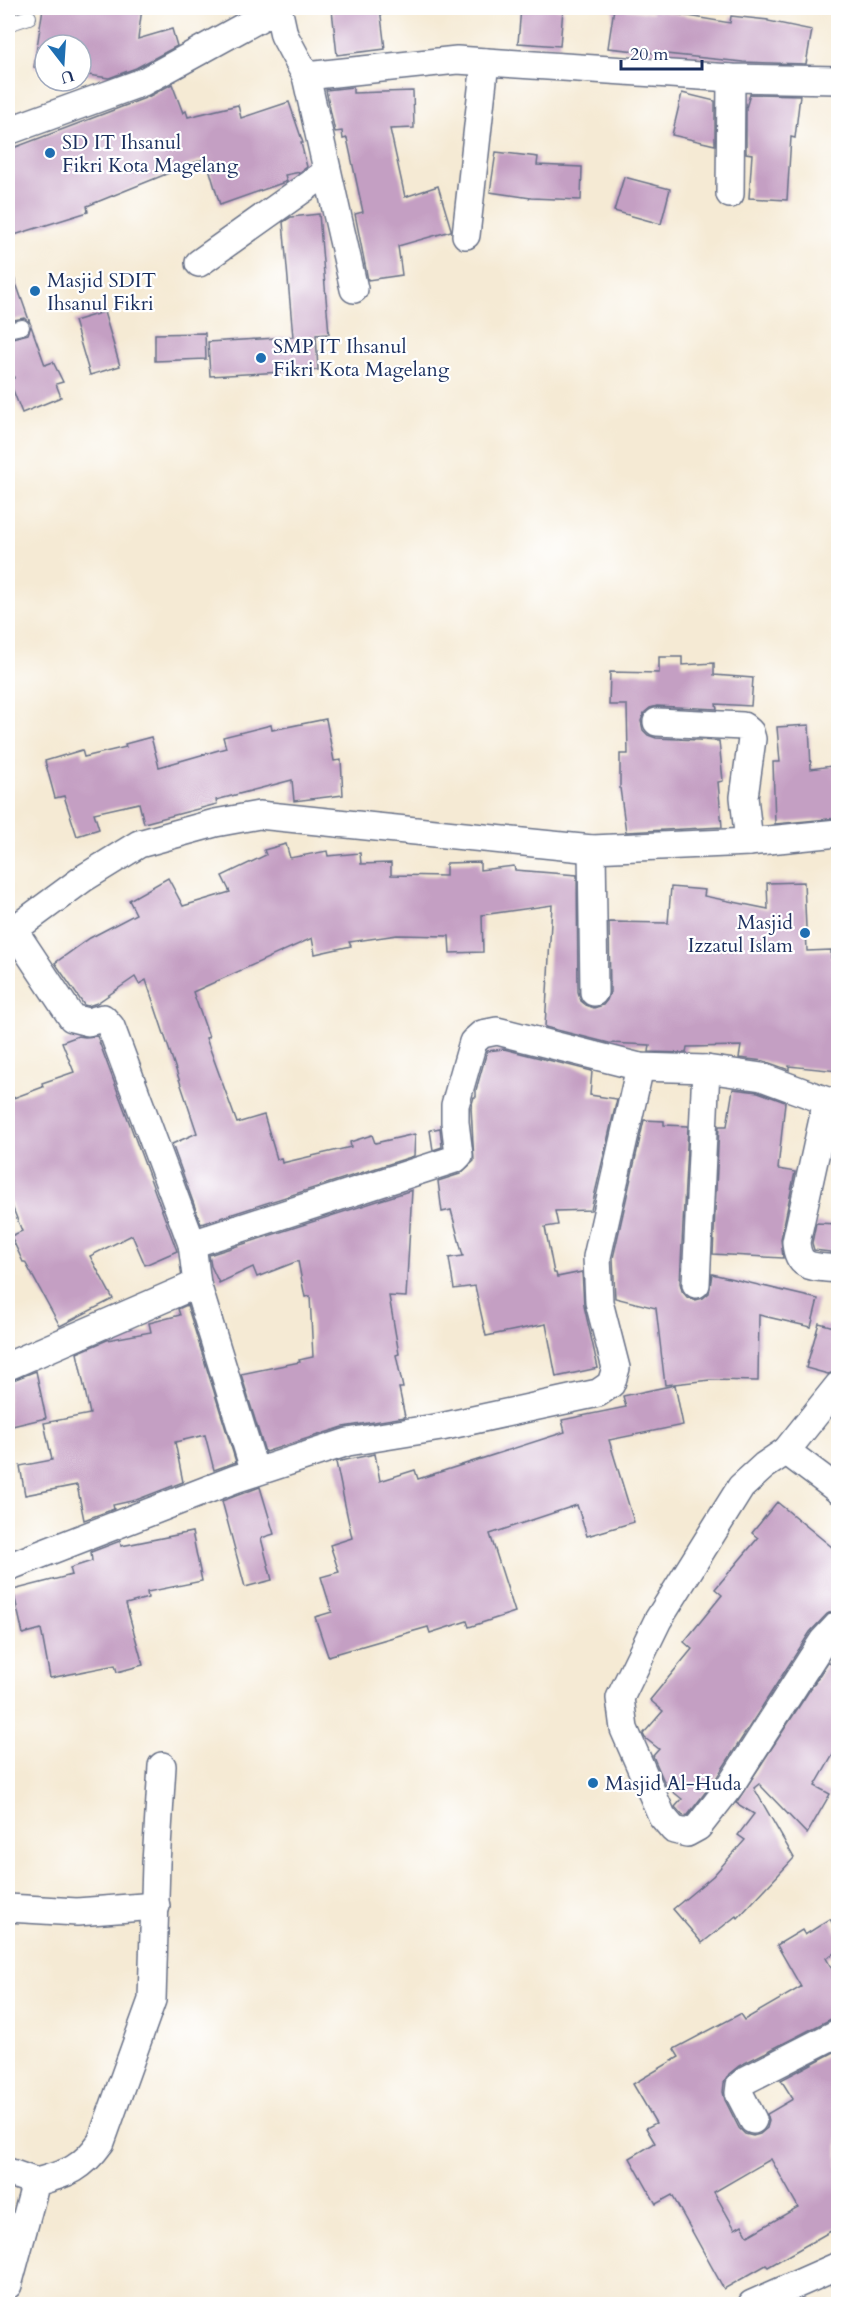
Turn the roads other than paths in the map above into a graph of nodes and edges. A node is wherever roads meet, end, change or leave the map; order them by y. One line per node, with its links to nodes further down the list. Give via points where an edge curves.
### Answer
1 (278, 8): 5 (street, via 284,35); 8 (street, via 143,82)
2 (29, 17): 3 (lane)
3 (8, 24)
4 (485, 62): 5 (street, via 457,60); 6 (street); 11 (street)
5 (306, 76): 9 (street)
6 (731, 78): 7 (street); 10 (street)
7 (838, 80)
8 (8, 131)
9 (327, 172): 12 (street); 13 (street)
10 (730, 194)
11 (466, 235)
12 (199, 263)
13 (354, 289)
14 (22, 327): 15 (lane)
15 (8, 330)
16 (657, 722): 18 (street, via 743,726 750,732 744,797)
17 (838, 833): 18 (street)
18 (749, 842): 19 (street)
19 (592, 849): 20 (street, via 259,815 139,844); 21 (street)
20 (10, 932): 25 (street, via 72,1018 88,1022 104,1018 111,1027)
21 (594, 992)
22 (640, 1067): 23 (street); 25 (street, via 497,1031 482,1034 473,1042 455,1105 459,1155 455,1159); 32 (street, via 597,1257 599,1302 616,1368 611,1384 598,1393 441,1427 348,1442)
23 (706, 1069): 24 (street, via 762,1077); 28 (street)
24 (833, 1102): 26 (street, via 796,1242 804,1264)
25 (192, 1244): 27 (street)
26 (838, 1269)
27 (197, 1284): 29 (street); 32 (street)
28 (696, 1284)
29 (8, 1366)
30 (838, 1386): 31 (street)
31 (786, 1451): 33 (street); 35 (street, via 741,1487 658,1620 620,1698 624,1729 662,1816 674,1830 687,1833 698,1827 730,1786 823,1641)
32 (255, 1472): 34 (street)
33 (838, 1490)
34 (8, 1567)
35 (838, 1625)
36 (162, 1766): 37 (street)
37 (156, 1906): 38 (street, via 77,1912); 42 (street, via 152,2000 101,2142 90,2158 68,2173)
38 (8, 1908)
39 (838, 2033): 40 (street, via 740,2085 739,2093)
40 (753, 2120)
41 (8, 2172): 42 (street)
42 (36, 2182): 44 (street)
43 (838, 2266): 45 (street)
44 (8, 2285)
45 (752, 2304)

